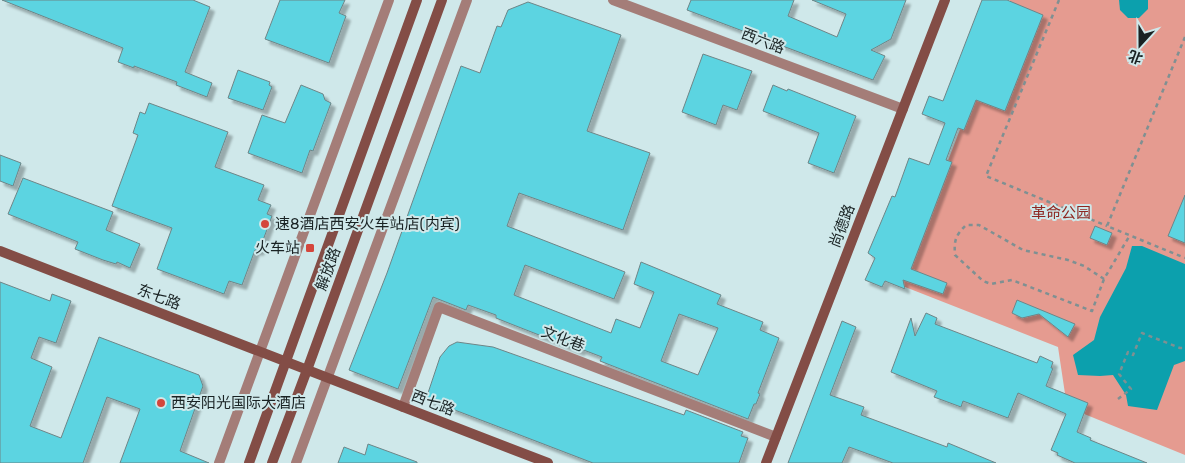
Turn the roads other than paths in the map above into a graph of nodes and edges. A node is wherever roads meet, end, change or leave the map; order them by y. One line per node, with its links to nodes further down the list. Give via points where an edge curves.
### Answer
1 (389, 0): 9 (street)
2 (417, 0): 10 (street, 解放路)
3 (442, 0): 11 (street, 解放路)
4 (467, 0): 12 (street)
5 (613, 0): 7 (street, 西六路)
6 (945, 0): 7 (street, 尚德路)
7 (903, 109): 14 (street, 尚德路)
8 (0, 250): 9 (street, 东七路)
9 (261, 352): 10 (street, 东七路); 15 (street)
10 (287, 362): 11 (street, 东七路); 16 (street, 解放路)
11 (307, 370): 12 (street, 西七路); 17 (street, 解放路)
12 (328, 378): 13 (street, 西七路); 18 (street)
13 (403, 407): 14 (street, 文化巷, via 439,307); 19 (street, 西七路)
14 (776, 437): 20 (street, 尚德路)
15 (219, 463)
16 (249, 463)
17 (272, 463)
18 (296, 463)
19 (548, 463)
20 (766, 463)

